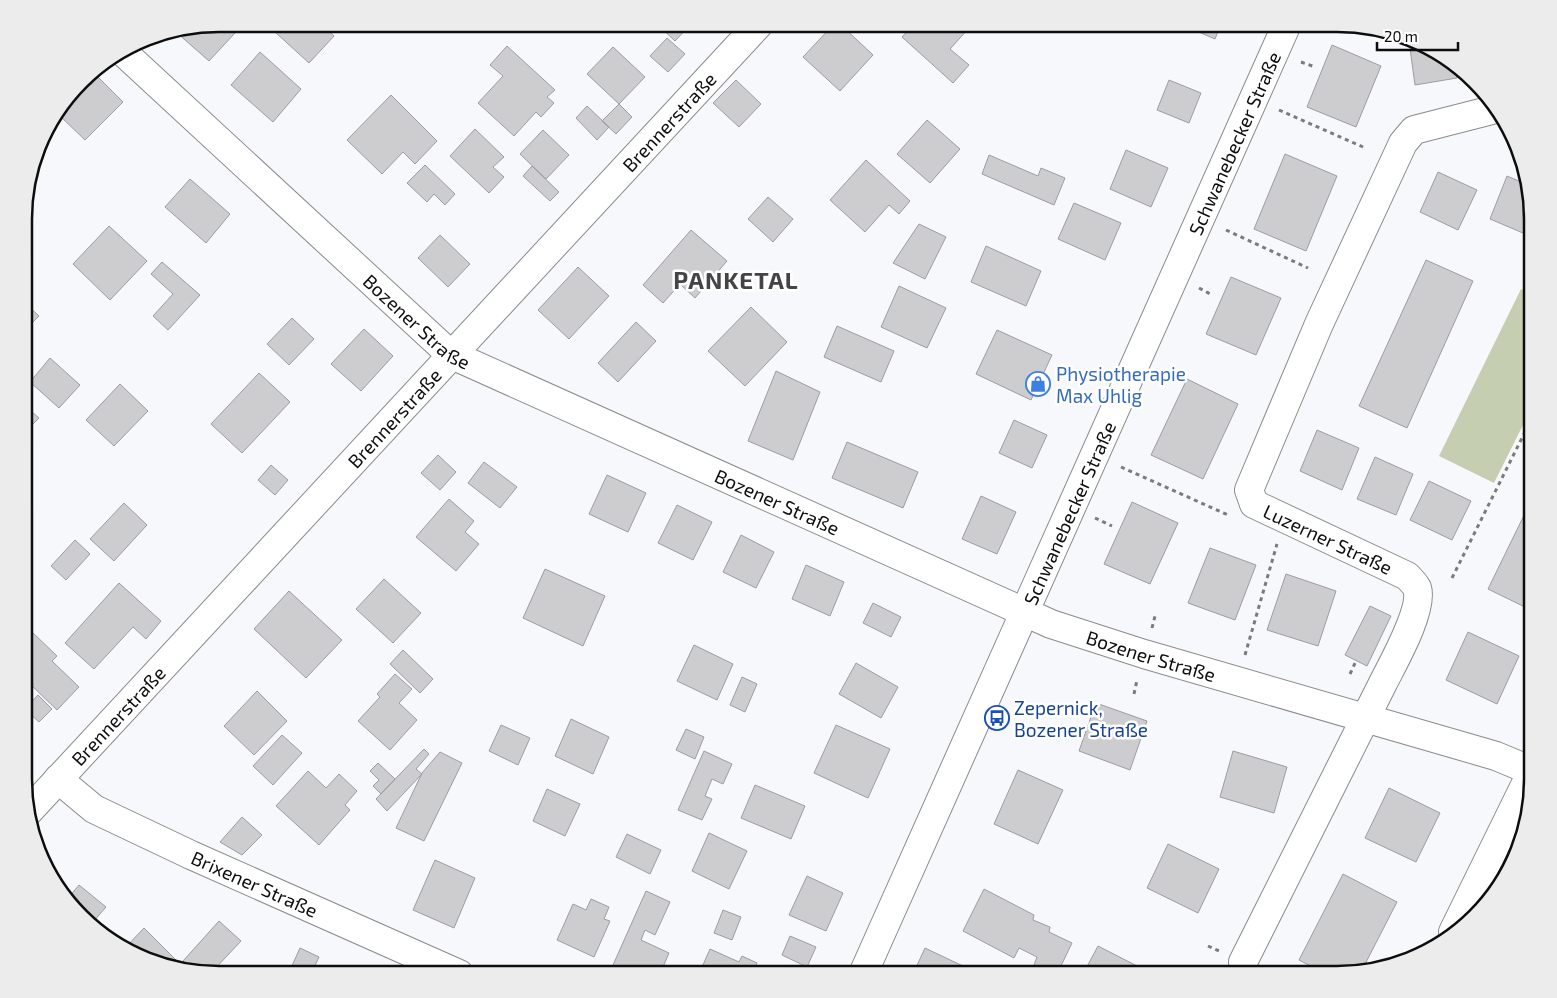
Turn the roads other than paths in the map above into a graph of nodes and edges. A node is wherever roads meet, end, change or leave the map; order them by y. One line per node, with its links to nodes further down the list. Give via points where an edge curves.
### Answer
1 (752, 32): 5 (street, Brennerstraße)
2 (1283, 32): 6 (street, Schwanebecker Straße)
3 (128, 56): 5 (street, Bozener Straße)
4 (1490, 111): 7 (street, Luzerner Straße, via 1414,130 1403,143 1319,324 1248,490 1254,504 1407,576 1417,588 1417,603 1406,636)
5 (450, 354): 6 (street, Bozener Straße); 9 (street, Brennerstraße)
6 (1024, 613): 7 (street, Bozener Straße, via 1144,654); 15 (street, Schwanebecker Straße)
7 (1365, 718): 8 (street, Bozener Straße); 13 (street, Luzerner Straße)
8 (1524, 767)
9 (58, 779): 11 (street, Brennerstraße); 14 (street, Brixener Straße, via 94,810)
10 (1524, 786): 12 (street)
11 (34, 805)
12 (1458, 921)
13 (1242, 962)
14 (442, 966)
15 (867, 966)

